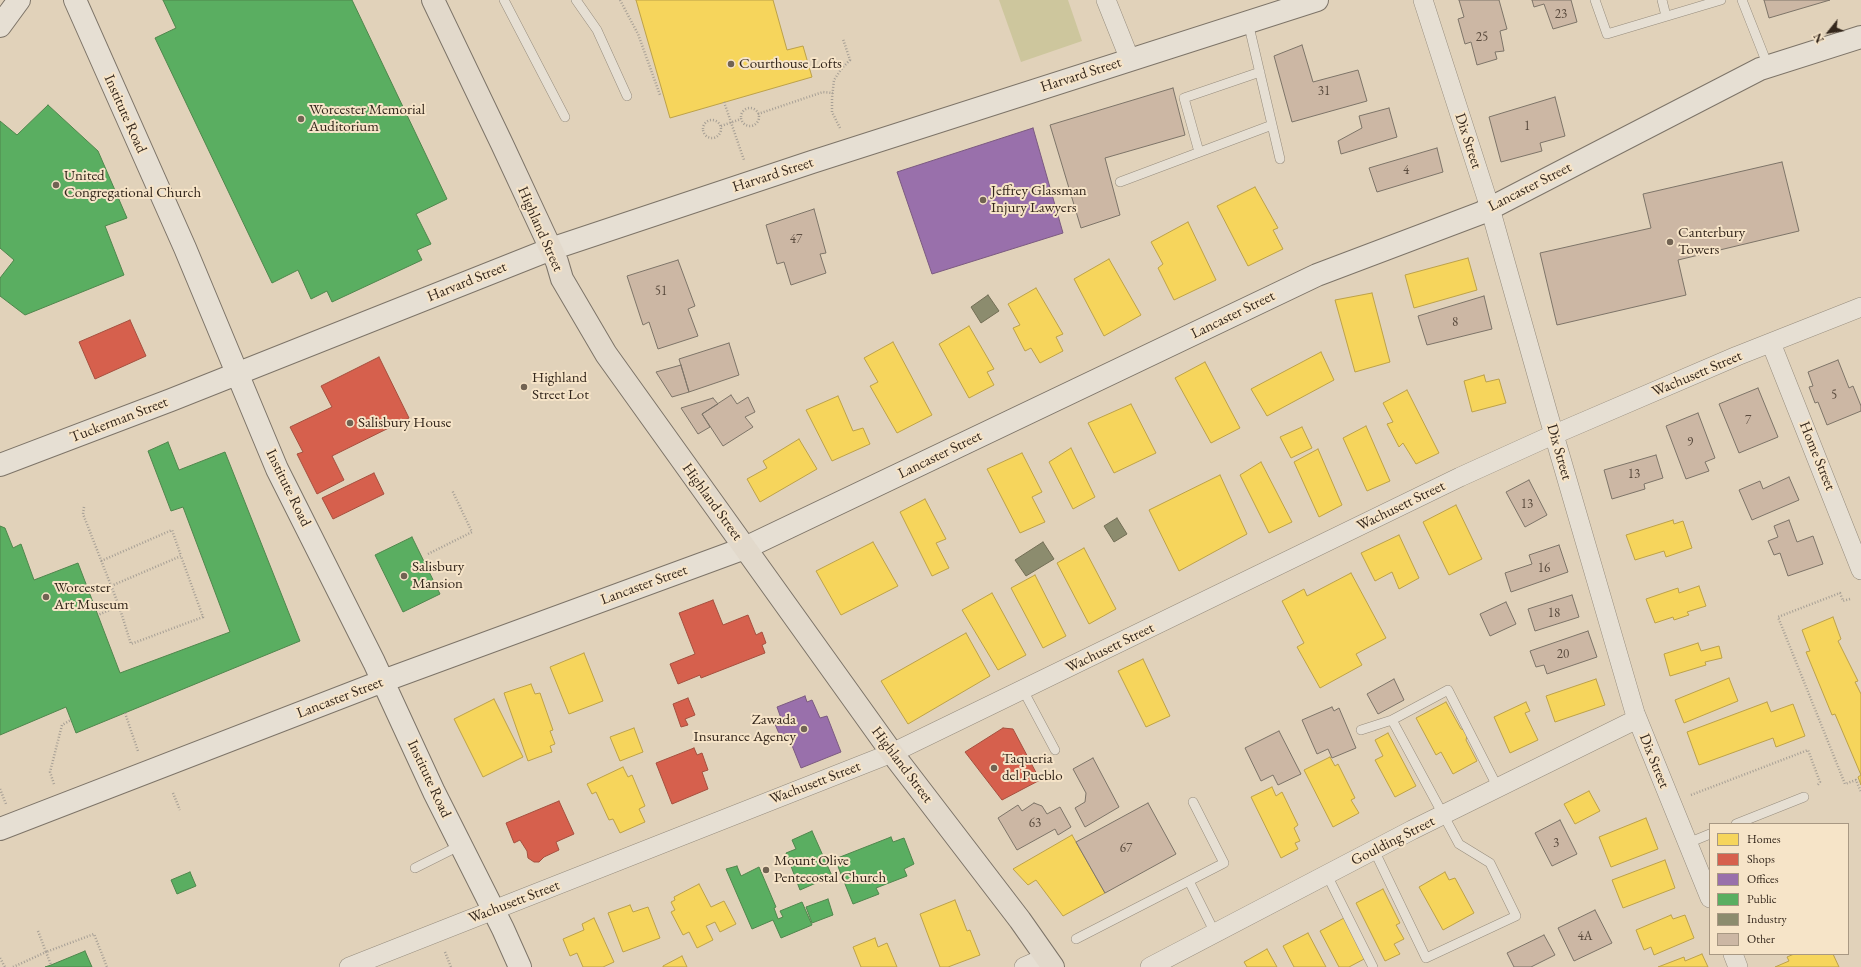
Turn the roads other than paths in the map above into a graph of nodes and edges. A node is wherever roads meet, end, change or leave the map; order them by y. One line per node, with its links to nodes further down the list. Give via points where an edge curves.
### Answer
1 (19, 0): 15 (main road)
2 (75, 0): 30 (main road, Institute Road, via 185,248)
3 (433, 0): 27 (highway, Highland Street)
4 (504, 0): 21 (lane)
5 (576, 0): 20 (lane, via 597,30)
6 (1106, 0): 17 (street)
7 (1317, 0): 14 (main road, Harvard Street)
8 (1423, 0): 26 (street, Dix Street)
9 (1595, 0): 13 (lane, via 1607,34)
10 (1662, 0): 13 (lane)
11 (1721, 0): 13 (lane)
12 (1742, 0): 18 (lane)
13 (1666, 16)
14 (1248, 22): 17 (main road, Harvard Street); 19 (lane)
15 (0, 26)
16 (1861, 37): 18 (main road, Lancaster Street)
17 (1130, 60): 27 (main road, Harvard Street)
18 (1768, 66): 26 (main road, Lancaster Street)
19 (1260, 72): 22 (lane); 23 (lane, via 1184,98)
20 (627, 96)
21 (565, 117)
22 (1272, 125): 23 (lane); 24 (lane)
23 (1199, 152): 25 (lane)
24 (1280, 159)
25 (1120, 182)
26 (1490, 208): 31 (street, Dix Street); 33 (main road, Lancaster Street, via 1317,275)
27 (551, 248): 30 (main road, Harvard Street); 33 (highway, Highland Street, via 562,279 610,361)
28 (1861, 307): 29 (street, Wachusett Street)
29 (1771, 343): 31 (street, Wachusett Street); 34 (street, Home Street)
30 (237, 373): 32 (main road, Tuckerman Street); 35 (main road, Institute Road, via 277,470)
31 (1554, 434): 36 (street, Wachusett Street, via 1450,481); 37 (street, Dix Street)
32 (0, 465)
33 (745, 548): 35 (main road, Lancaster Street); 41 (highway, Highland Street)
34 (1861, 570)
35 (383, 681): 47 (main road, Lancaster Street); 50 (main road, Institute Road)
36 (1023, 690): 40 (lane); 41 (street, Wachusett Street)
37 (1637, 719): 42 (street, Goulding Street); 49 (street, Dix Street)
38 (1392, 720): 39 (lane); 42 (lane, via 1448,690); 45 (lane)
39 (1361, 730)
40 (1055, 750)
41 (892, 753): 56 (street, Wachusett Street); 60 (highway, Highland Street)
42 (1498, 788): 45 (street, Goulding Street)
43 (1804, 797): 46 (lane)
44 (1193, 802): 54 (lane, via 1224,863)
45 (1444, 815): 51 (street, Goulding Street); 51 (lane, via 1459,844 1490,863 1516,916 1426,958)
46 (1739, 823)
47 (0, 828)
48 (1709, 834): 49 (lane)
49 (1688, 843): 55 (street, Dix Street)
50 (461, 845): 52 (lane); 56 (main road, Institute Road)
51 (1374, 850): 53 (street, Goulding Street)
52 (415, 868)
53 (1327, 875): 57 (street, Goulding Street); 65 (lane)
54 (1189, 881): 57 (lane); 58 (lane)
55 (1709, 896)
56 (493, 910): 61 (street, Wachusett Street); 62 (main road, Institute Road)
57 (1215, 933): 64 (street, Goulding Street)
58 (1076, 939)
59 (1733, 955): 66 (street)
60 (1050, 962): 63 (street)
61 (349, 967)
62 (520, 967)
63 (1024, 967)
64 (1150, 967)
65 (1373, 967)
66 (1738, 967)

